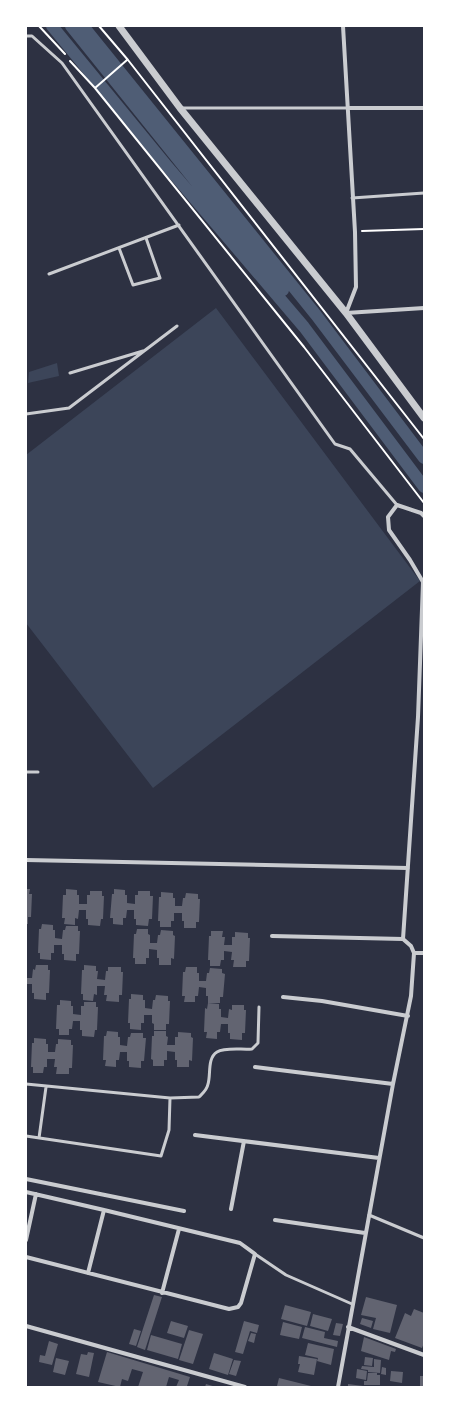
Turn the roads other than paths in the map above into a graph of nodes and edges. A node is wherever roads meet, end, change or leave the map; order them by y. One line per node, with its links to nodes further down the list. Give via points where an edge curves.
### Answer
1 (119, 26): 4 (street)
2 (343, 26): 5 (street)
3 (26, 36): 9 (lane, via 32,36 62,63)
4 (180, 108): 5 (lane); 14 (street)
5 (348, 108): 6 (street); 8 (street)
6 (424, 108)
7 (424, 193): 8 (lane)
8 (352, 198): 14 (street, via 356,287)
9 (179, 225): 10 (lane); 20 (lane, via 336,444 350,449)
10 (146, 238): 11 (lane); 11 (lane, via 160,278 133,285)
11 (119, 248): 12 (lane)
12 (49, 274)
13 (424, 308): 14 (street)
14 (346, 313): 19 (street)
15 (176, 326): 16 (lane)
16 (145, 350): 17 (lane); 18 (lane, via 69,408)
17 (70, 373)
18 (26, 414)
19 (424, 418)
20 (397, 505): 21 (street); 25 (street, via 388,517 389,530 423,582 418,717)
21 (424, 516)
22 (26, 772): 23 (lane)
23 (38, 772)
24 (26, 860): 25 (street)
25 (408, 868): 27 (street)
26 (272, 936): 27 (street)
27 (403, 939): 29 (street)
28 (424, 952): 29 (street)
29 (414, 953): 32 (street)
30 (283, 997): 32 (street)
31 (260, 1007): 37 (lane, via 258,1043 252,1049 217,1052 212,1057 208,1085 199,1097)
32 (408, 1016): 35 (street)
33 (255, 1067): 35 (street)
34 (26, 1084): 36 (lane)
35 (392, 1084): 42 (street)
36 (46, 1087): 37 (lane); 40 (lane)
37 (170, 1098): 40 (lane, via 169,1130 161,1156)
38 (195, 1135): 41 (street)
39 (26, 1136): 40 (lane)
40 (39, 1138)
41 (244, 1141): 42 (street); 46 (street)
42 (379, 1158): 49 (street)
43 (26, 1179): 48 (street)
44 (26, 1192): 45 (street)
45 (36, 1194): 47 (street); 54 (street)
46 (231, 1209)
47 (104, 1210): 51 (street); 57 (street)
48 (184, 1211)
49 (369, 1215): 52 (street); 53 (lane)
50 (275, 1220): 52 (street)
51 (179, 1229): 55 (street, via 240,1243); 58 (street)
52 (365, 1233): 59 (street)
53 (424, 1238)
54 (26, 1240)
55 (255, 1254): 58 (street, via 241,1303 234,1309); 59 (lane, via 286,1275)
56 (26, 1257): 57 (street)
57 (88, 1272): 58 (street)
58 (162, 1293)
59 (352, 1304): 61 (street)
60 (26, 1326): 63 (street)
61 (348, 1327): 62 (street); 64 (street)
62 (424, 1355)
63 (245, 1387)
64 (338, 1387)

